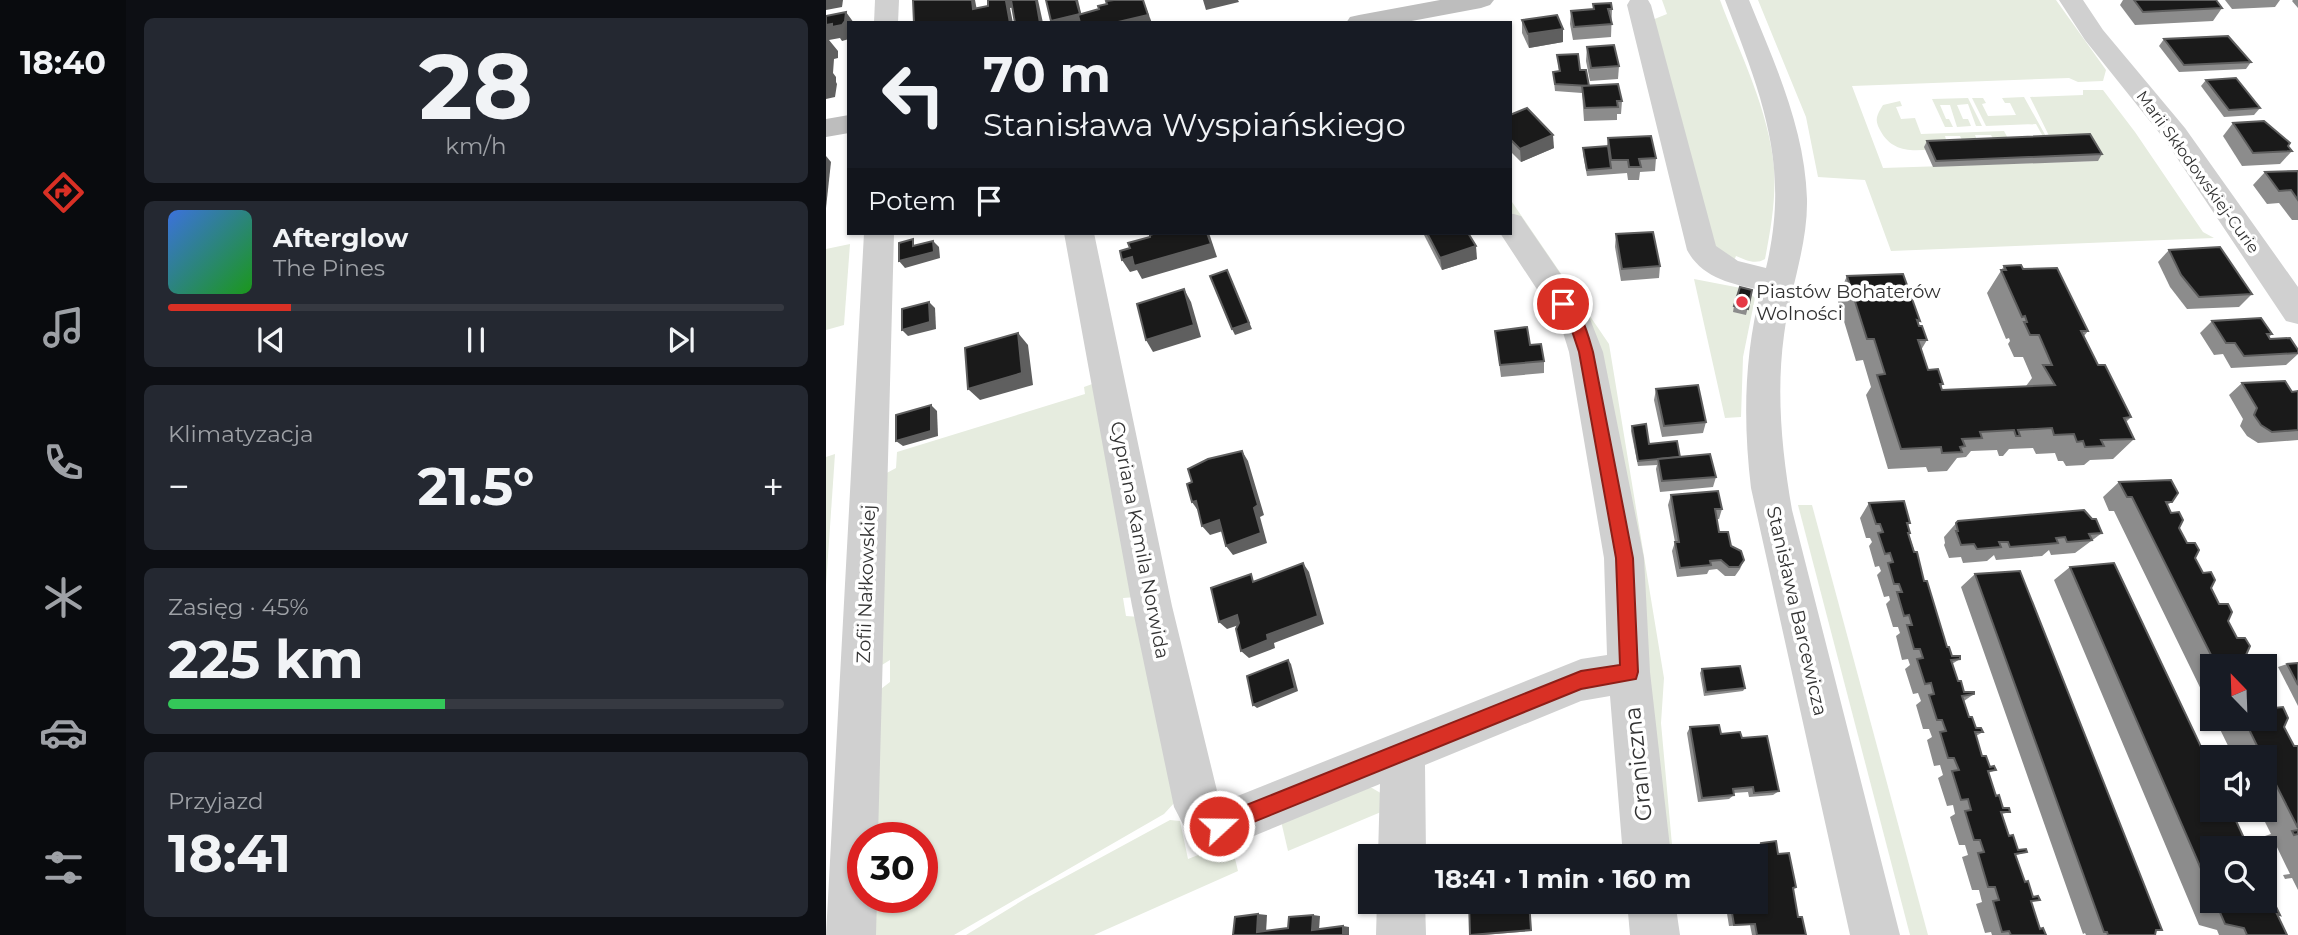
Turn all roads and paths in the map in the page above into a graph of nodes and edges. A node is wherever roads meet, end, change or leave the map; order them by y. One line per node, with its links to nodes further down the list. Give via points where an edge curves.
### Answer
1 (887, 0): 6 (street)
2 (1480, 0): 7 (street)
3 (1737, 0): 13 (street, Stanisława Barcewicza, via 1784,128 1789,154 1791,212)
4 (2071, 0): 14 (street, Marii Skłodowskiej-Curie, via 2175,134)
5 (1639, 5): 13 (street, via 1702,250 1726,270)
6 (886, 21)
7 (1376, 21)
8 (847, 124): 9 (street)
9 (826, 128)
10 (1512, 227): 15 (street, Graniczna, via 1576,323 1586,352 1624,558)
11 (879, 235): 21 (street, Zofii Nałkowskiej)
12 (1079, 235): 16 (street, Cypriana Kamila Norwida, via 1196,807 1207,824 1227,824)
13 (1779, 282): 24 (street, Stanisława Barcewicza, via 1763,367 1766,466)
14 (2298, 312)
15 (1629, 672): 16 (street, via 1581,680); 18 (street, Graniczna)
16 (1403, 753): 17 (street)
17 (1402, 844)
18 (1646, 844)
19 (1401, 914): 22 (street)
20 (1653, 914): 23 (street)
21 (852, 935)
22 (1401, 935)
23 (1655, 935)
24 (1875, 935)

